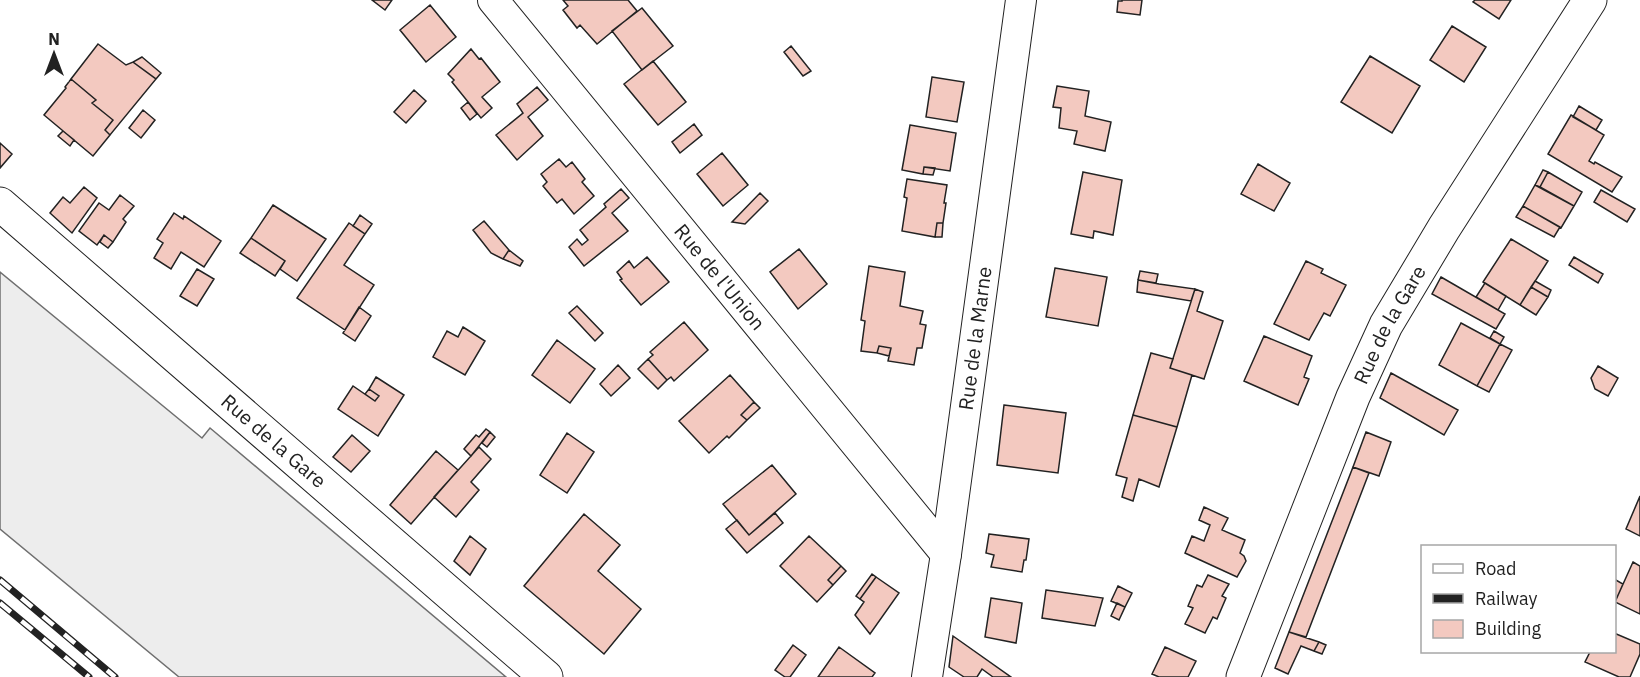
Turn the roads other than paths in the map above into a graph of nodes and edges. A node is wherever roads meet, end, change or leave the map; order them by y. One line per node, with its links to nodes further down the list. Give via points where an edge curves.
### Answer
1 (493, 0): 5 (street, Rue de l'Union)
2 (1021, 0): 5 (street, Rue de la Marne)
3 (1590, 0): 8 (street, Rue de la Gare, via 1386,325 1353,397)
4 (0, 204): 6 (street, Rue de la Gare)
5 (946, 554): 7 (street, Rue de la Marne)
6 (546, 677)
7 (927, 677)
8 (1243, 677)

